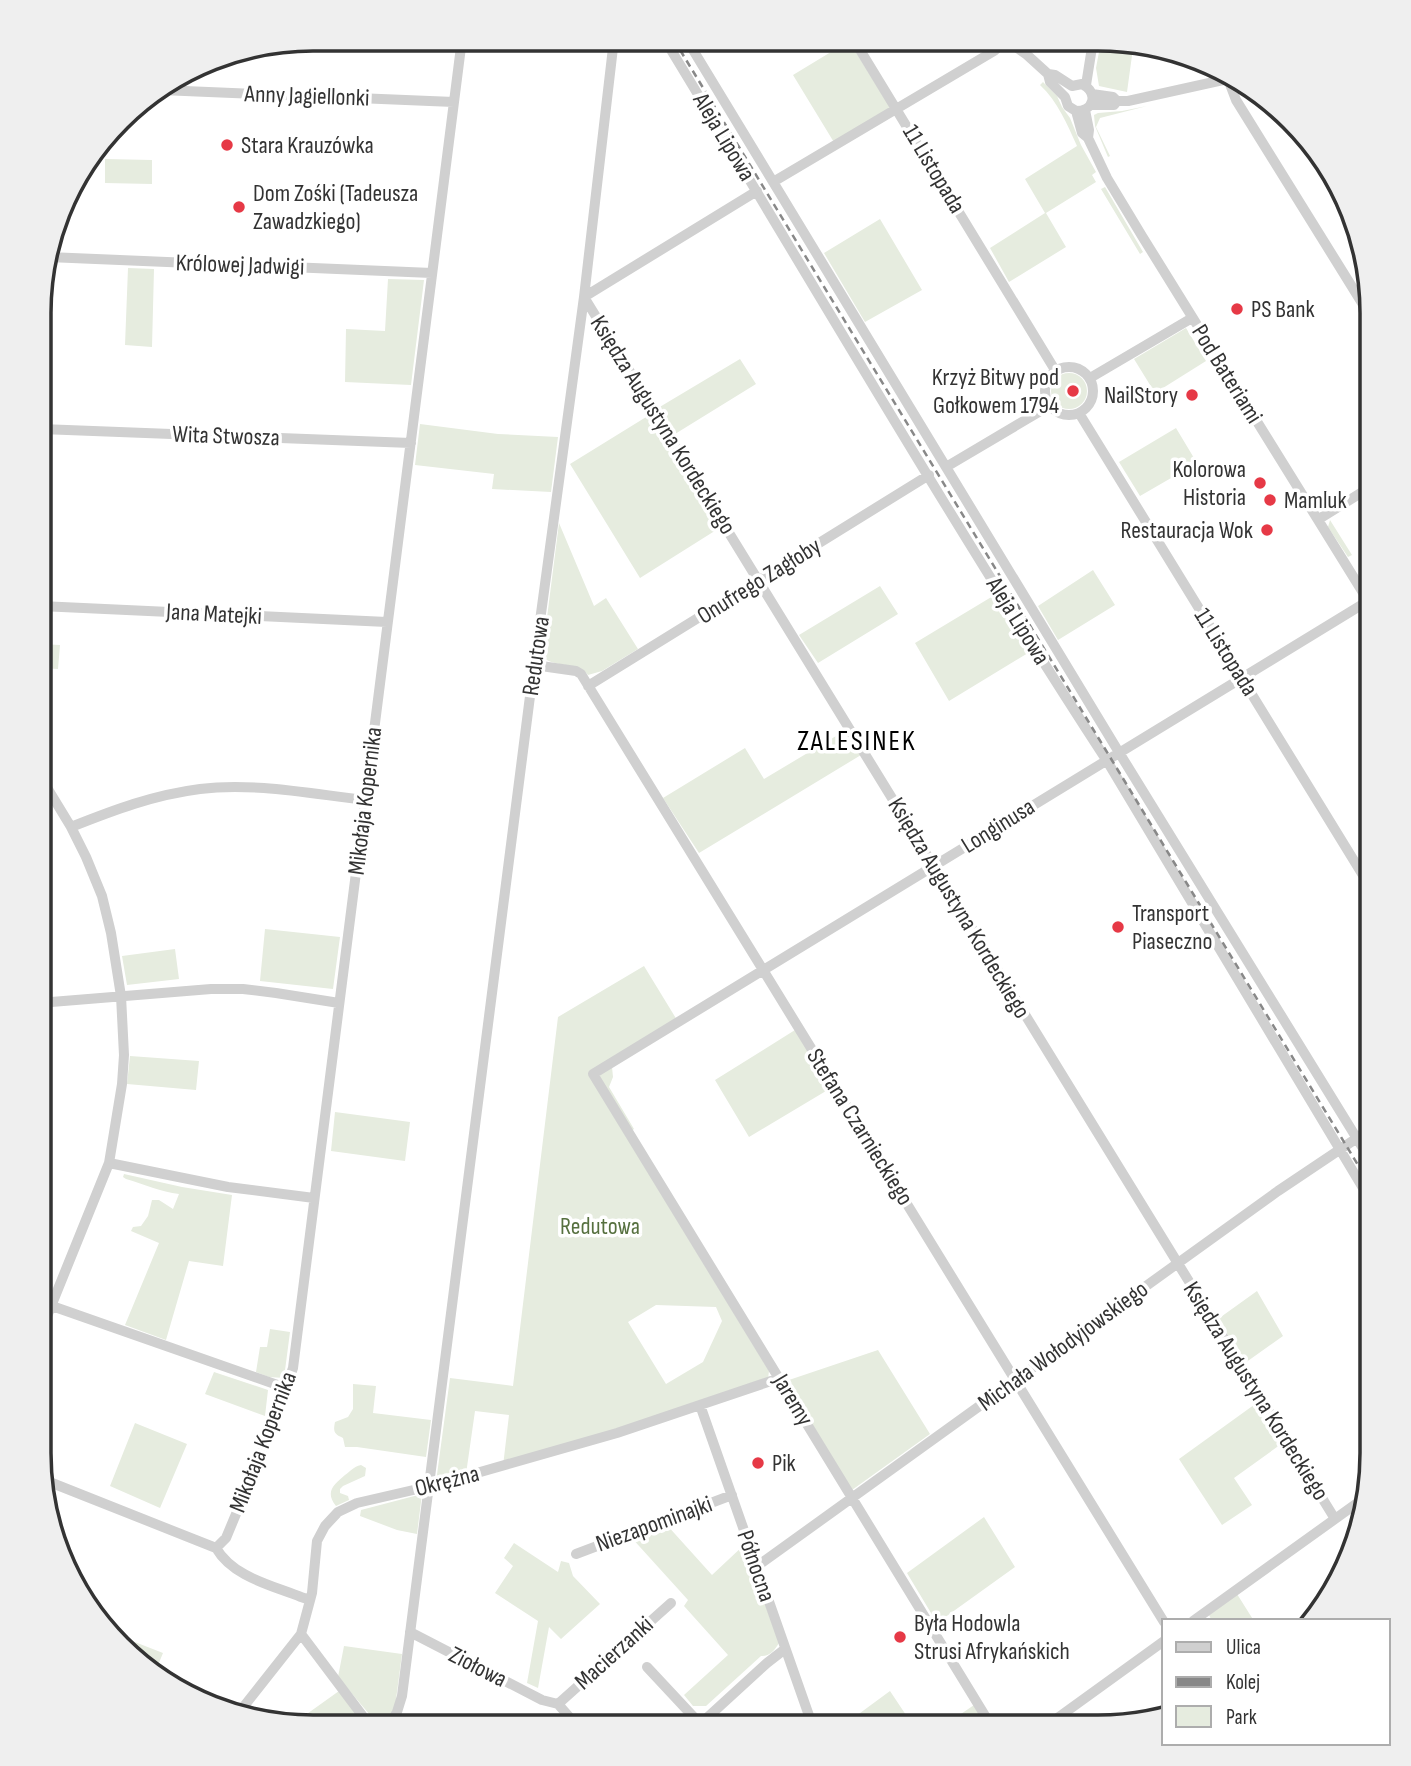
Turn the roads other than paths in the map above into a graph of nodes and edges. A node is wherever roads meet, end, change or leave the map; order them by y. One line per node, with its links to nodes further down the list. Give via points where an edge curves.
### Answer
1 (460, 51): 16 (street, Mikołaja Kopernika)
2 (613, 51): 22 (street, Redutowa)
3 (672, 51): 19 (street, Aleja Lipowa)
4 (694, 51): 18 (street, Aleja Lipowa)
5 (861, 51): 17 (street, 11 Listopada)
6 (994, 51): 17 (street)
7 (1021, 51): 9 (street)
8 (1092, 51): 15 (street, Pod Bateriami)
9 (1048, 74): 11 (street); 14 (street)
10 (1220, 81): 15 (street, via 1112,105)
11 (1072, 86): 14 (street); 15 (street, via 1079,84)
12 (1233, 88): 23 (street)
13 (174, 91): 16 (street, Anny Jagiellonki)
14 (1065, 97): 15 (street, via 1068,106)
15 (1086, 101): 24 (street, Pod Bateriami, via 1088,138 1107,178)
16 (454, 102): 21 (street, Mikołaja Kopernika)
17 (897, 108): 18 (street); 25 (street, 11 Listopada)
18 (773, 182): 31 (street, Aleja Lipowa)
19 (757, 191): 22 (street); 32 (street, Aleja Lipowa)
20 (57, 257): 21 (street, Królowej Jadwigi)
21 (432, 273): 30 (street, Mikołaja Kopernika)
22 (584, 297): 35 (street, Księdza Augustyna Kordeckiego); 40 (street, Redutowa)
23 (1360, 298)
24 (1192, 318): 26 (street); 34 (street, Pod Bateriami)
25 (1055, 370): 26 (street, via 1073,367); 27 (street, via 1044,387)
26 (1090, 378): 28 (street, via 1091,401)
27 (1049, 406): 28 (street, via 1058,413); 31 (street)
28 (1079, 413): 41 (street, 11 Listopada)
29 (51, 429): 30 (street, Wita Stwosza)
30 (411, 443): 39 (street, Mikołaja Kopernika)
31 (946, 467): 43 (street, Aleja Lipowa)
32 (929, 475): 35 (street, Onufrego Zagłoby); 44 (street, Aleja Lipowa)
33 (1360, 493): 34 (street)
34 (1319, 519): 36 (street, Pod Bateriami)
35 (759, 580): 42 (street, Onufrego Zagłoby); 48 (street, Księdza Augustyna Kordeckiego)
36 (1360, 587)
37 (51, 607): 39 (street, Jana Matejki)
38 (1360, 610): 41 (street, Longinusa)
39 (387, 622): 46 (street, Mikołaja Kopernika)
40 (534, 665): 42 (street, Stefana Czarnieckiego, via 576,671); 69 (street, Redutowa)
41 (1242, 678): 43 (street, Longinusa); 49 (street, 11 Listopada)
42 (588, 686): 50 (street, Stefana Czarnieckiego)
43 (1120, 754): 44 (street, Longinusa); 56 (street, Aleja Lipowa)
44 (1107, 761): 48 (street, Longinusa); 58 (street, Aleja Lipowa)
45 (51, 794): 47 (street)
46 (365, 800): 47 (street, via 257,788 202,789 132,803); 53 (street, Mikołaja Kopernika)
47 (71, 827): 51 (street, via 102,896)
48 (934, 866): 50 (street, Longinusa); 62 (street, Księdza Augustyna Kordeckiego)
49 (1360, 871)
50 (764, 970): 54 (street, Longinusa); 65 (street, Stefana Czarnieckiego)
51 (121, 996): 52 (street); 53 (street, via 243,989); 59 (street, via 122,1084)
52 (51, 1002)
53 (339, 1003): 61 (street, Mikołaja Kopernika)
54 (593, 1074): 64 (street, Jaremy)
55 (1360, 1136): 56 (street, Michała Wołodyjowskiego)
56 (1357, 1138): 57 (street, Aleja Lipowa); 58 (street, Michała Wołodyjowskiego)
57 (1360, 1143)
58 (1339, 1149): 60 (street, Aleja Lipowa); 62 (street, Michała Wołodyjowskiego)
59 (109, 1163): 61 (street, via 228,1187); 63 (street)
60 (1360, 1183)
61 (314, 1198): 66 (street, Mikołaja Kopernika, via 293,1368)
62 (1177, 1264): 65 (street, Michała Wołodyjowskiego); 73 (street, Księdza Augustyna Kordeckiego)
63 (52, 1306): 66 (street)
64 (779, 1378): 67 (street, Okrężna); 71 (street, Jaremy)
65 (1015, 1380): 71 (street, Michała Wołodyjowskiego); 79 (street, Stefana Czarnieckiego)
66 (286, 1388): 74 (street, Mikołaja Kopernika, via 226,1538)
67 (700, 1405): 69 (street, Okrężna); 70 (street, Północna)
68 (52, 1483): 74 (street)
69 (428, 1486): 77 (street, Okrężna, via 338,1511 317,1541); 81 (street, Redutowa)
70 (732, 1495): 75 (street, Niezapominajki); 76 (street, Północna)
71 (852, 1496): 76 (street, Michała Wołodyjowskiego); 94 (street, Jaremy)
72 (1355, 1505): 73 (street)
73 (1335, 1520): 80 (street)
74 (216, 1548): 77 (street, via 239,1572)
75 (576, 1553)
76 (756, 1567): 84 (street, Północna)
77 (310, 1600): 82 (street, Okrężna)
78 (671, 1603): 86 (street, Macierzanki)
79 (1162, 1619)
80 (1196, 1619)
81 (410, 1632): 86 (street, Ziołowa); 89 (street, Redutowa)
82 (301, 1634): 87 (street, Okrężna); 88 (street)
83 (1162, 1642): 95 (street)
84 (785, 1649): 92 (street); 93 (street, Północna)
85 (647, 1667): 91 (street)
86 (558, 1704): 90 (street, Ziołowa)
87 (244, 1706)
88 (362, 1715)
89 (395, 1715)
90 (568, 1715)
91 (690, 1715)
92 (712, 1715)
93 (809, 1715)
94 (985, 1715)
95 (1062, 1715)

